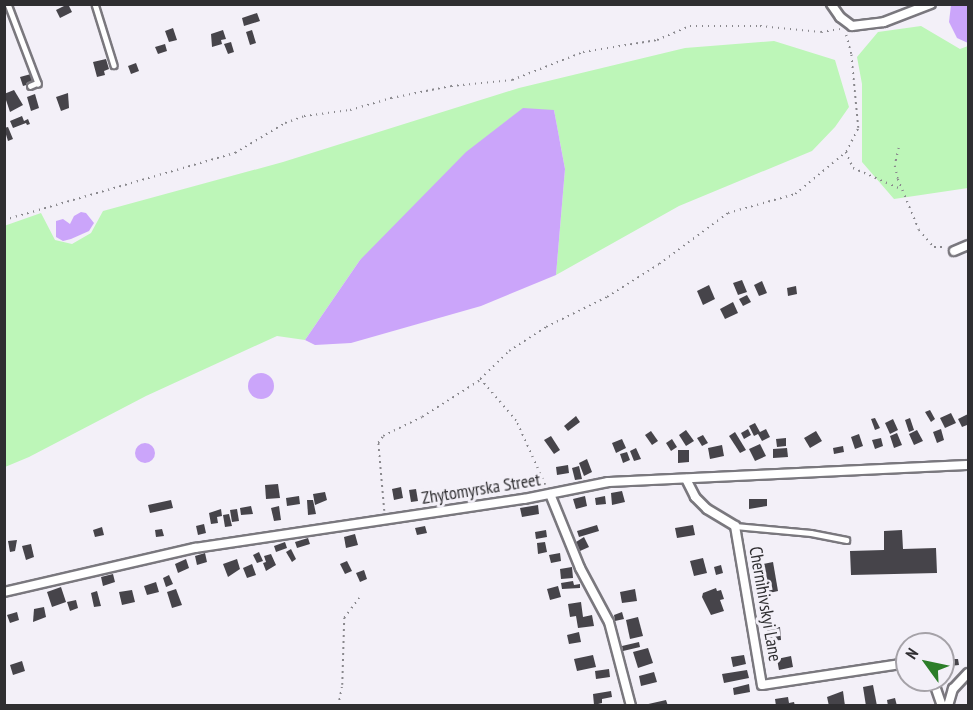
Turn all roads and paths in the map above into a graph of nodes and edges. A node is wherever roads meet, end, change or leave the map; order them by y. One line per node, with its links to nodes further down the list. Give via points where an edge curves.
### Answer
1 (8, 4): 6 (lane, via 38,82)
2 (94, 4): 5 (lane)
3 (931, 4): 4 (street, via 871,25 852,26)
4 (835, 9)
5 (114, 65)
6 (31, 86)
7 (900, 148): 9 (path, via 895,166)
8 (846, 152): 9 (path, via 853,168); 10 (path, via 858,128 851,54 844,28 821,32 760,26 690,26 657,40 583,52 512,81 451,86 350,110 304,116 235,153); 13 (path, via 795,194 728,213 607,297 546,327 509,351)
9 (902, 190): 12 (path, via 919,230 934,247)
10 (4, 220)
11 (969, 245): 12 (street)
12 (954, 251)
13 (480, 379): 16 (path, via 516,421); 17 (path, via 378,443 383,472 380,493)
14 (969, 465): 15 (street, Zhytomyrska Street)
15 (686, 479): 16 (street, Zhytomyrska Street, via 608,482); 18 (street, via 695,498)
16 (550, 494): 17 (street, Zhytomyrska Street); 26 (street, via 580,568 609,622)
17 (387, 520): 20 (street, Zhytomyrska Street, via 195,548)
18 (735, 526): 19 (lane); 22 (street, Chernihivskyi Lane, via 762,685)
19 (846, 540)
20 (4, 592)
21 (359, 598): 25 (path, via 344,618)
22 (895, 665)
23 (969, 673): 24 (street)
24 (955, 686)
25 (338, 705)
26 (631, 705)

